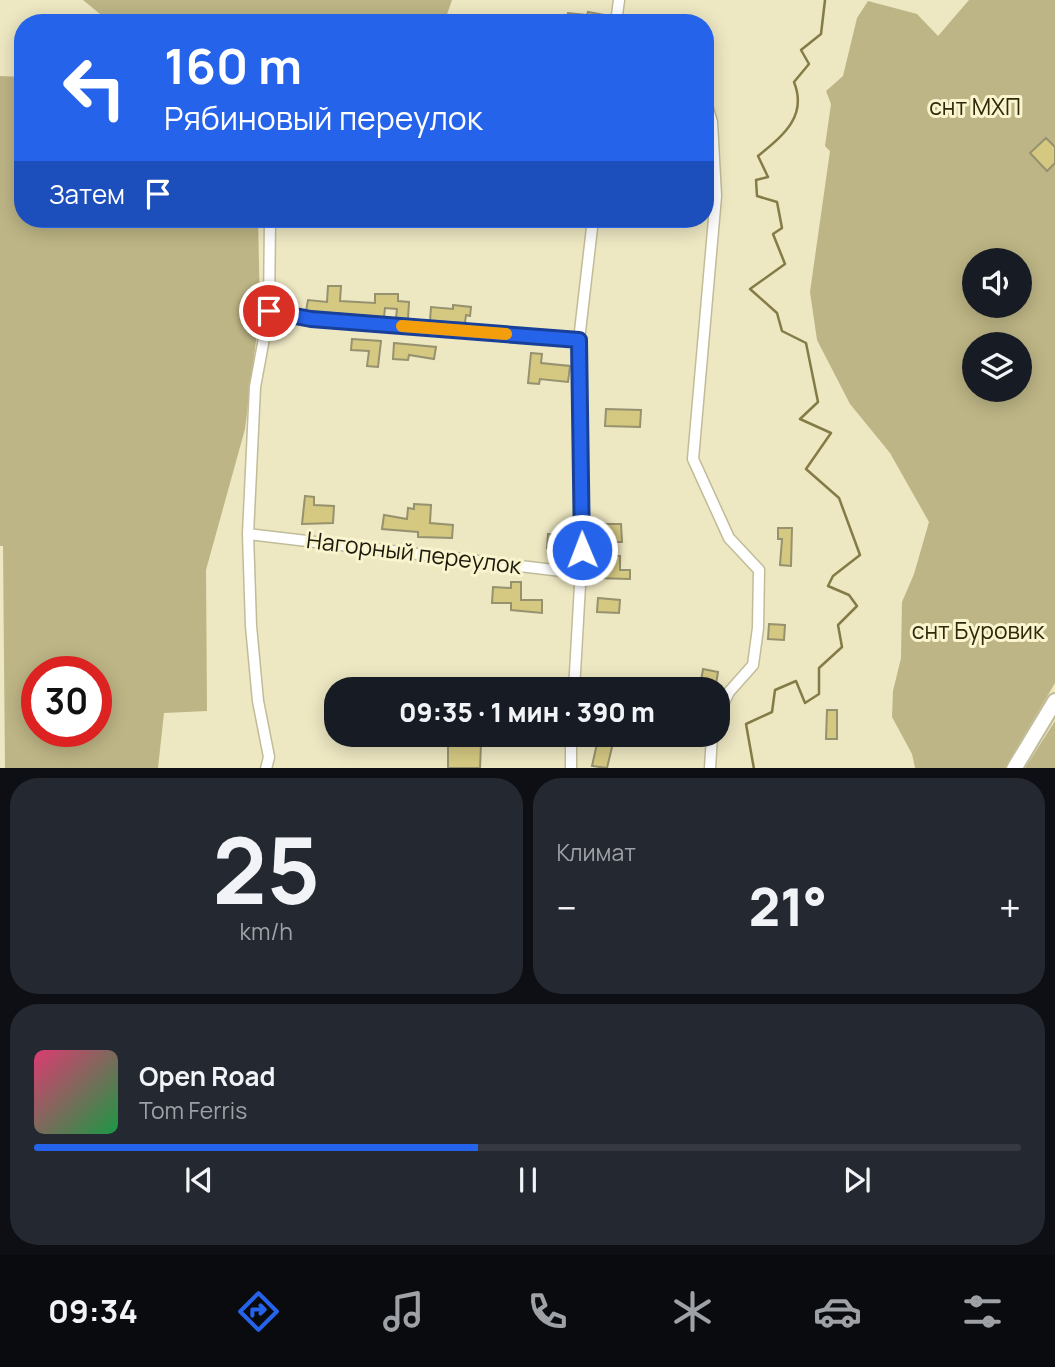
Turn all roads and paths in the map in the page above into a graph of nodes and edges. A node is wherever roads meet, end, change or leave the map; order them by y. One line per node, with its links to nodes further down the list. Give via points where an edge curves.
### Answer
1 (714, 159): 2 (street)
2 (714, 215)
3 (270, 228): 6 (street)
4 (592, 228): 7 (street)
5 (713, 228): 11 (street, via 694,459 729,538 759,570 753,665)
6 (269, 311): 7 (street, via 311,319); 8 (street, via 255,387)
7 (579, 340): 9 (street)
8 (248, 534): 9 (street, Нагорный переулок); 15 (street, via 251,626 269,757)
9 (579, 573): 10 (street)
10 (574, 677)
11 (730, 691)
12 (1055, 701): 18 (street)
13 (571, 747): 16 (street)
14 (711, 747): 17 (street)
15 (266, 768)
16 (571, 768)
17 (710, 768)
18 (1014, 768)

